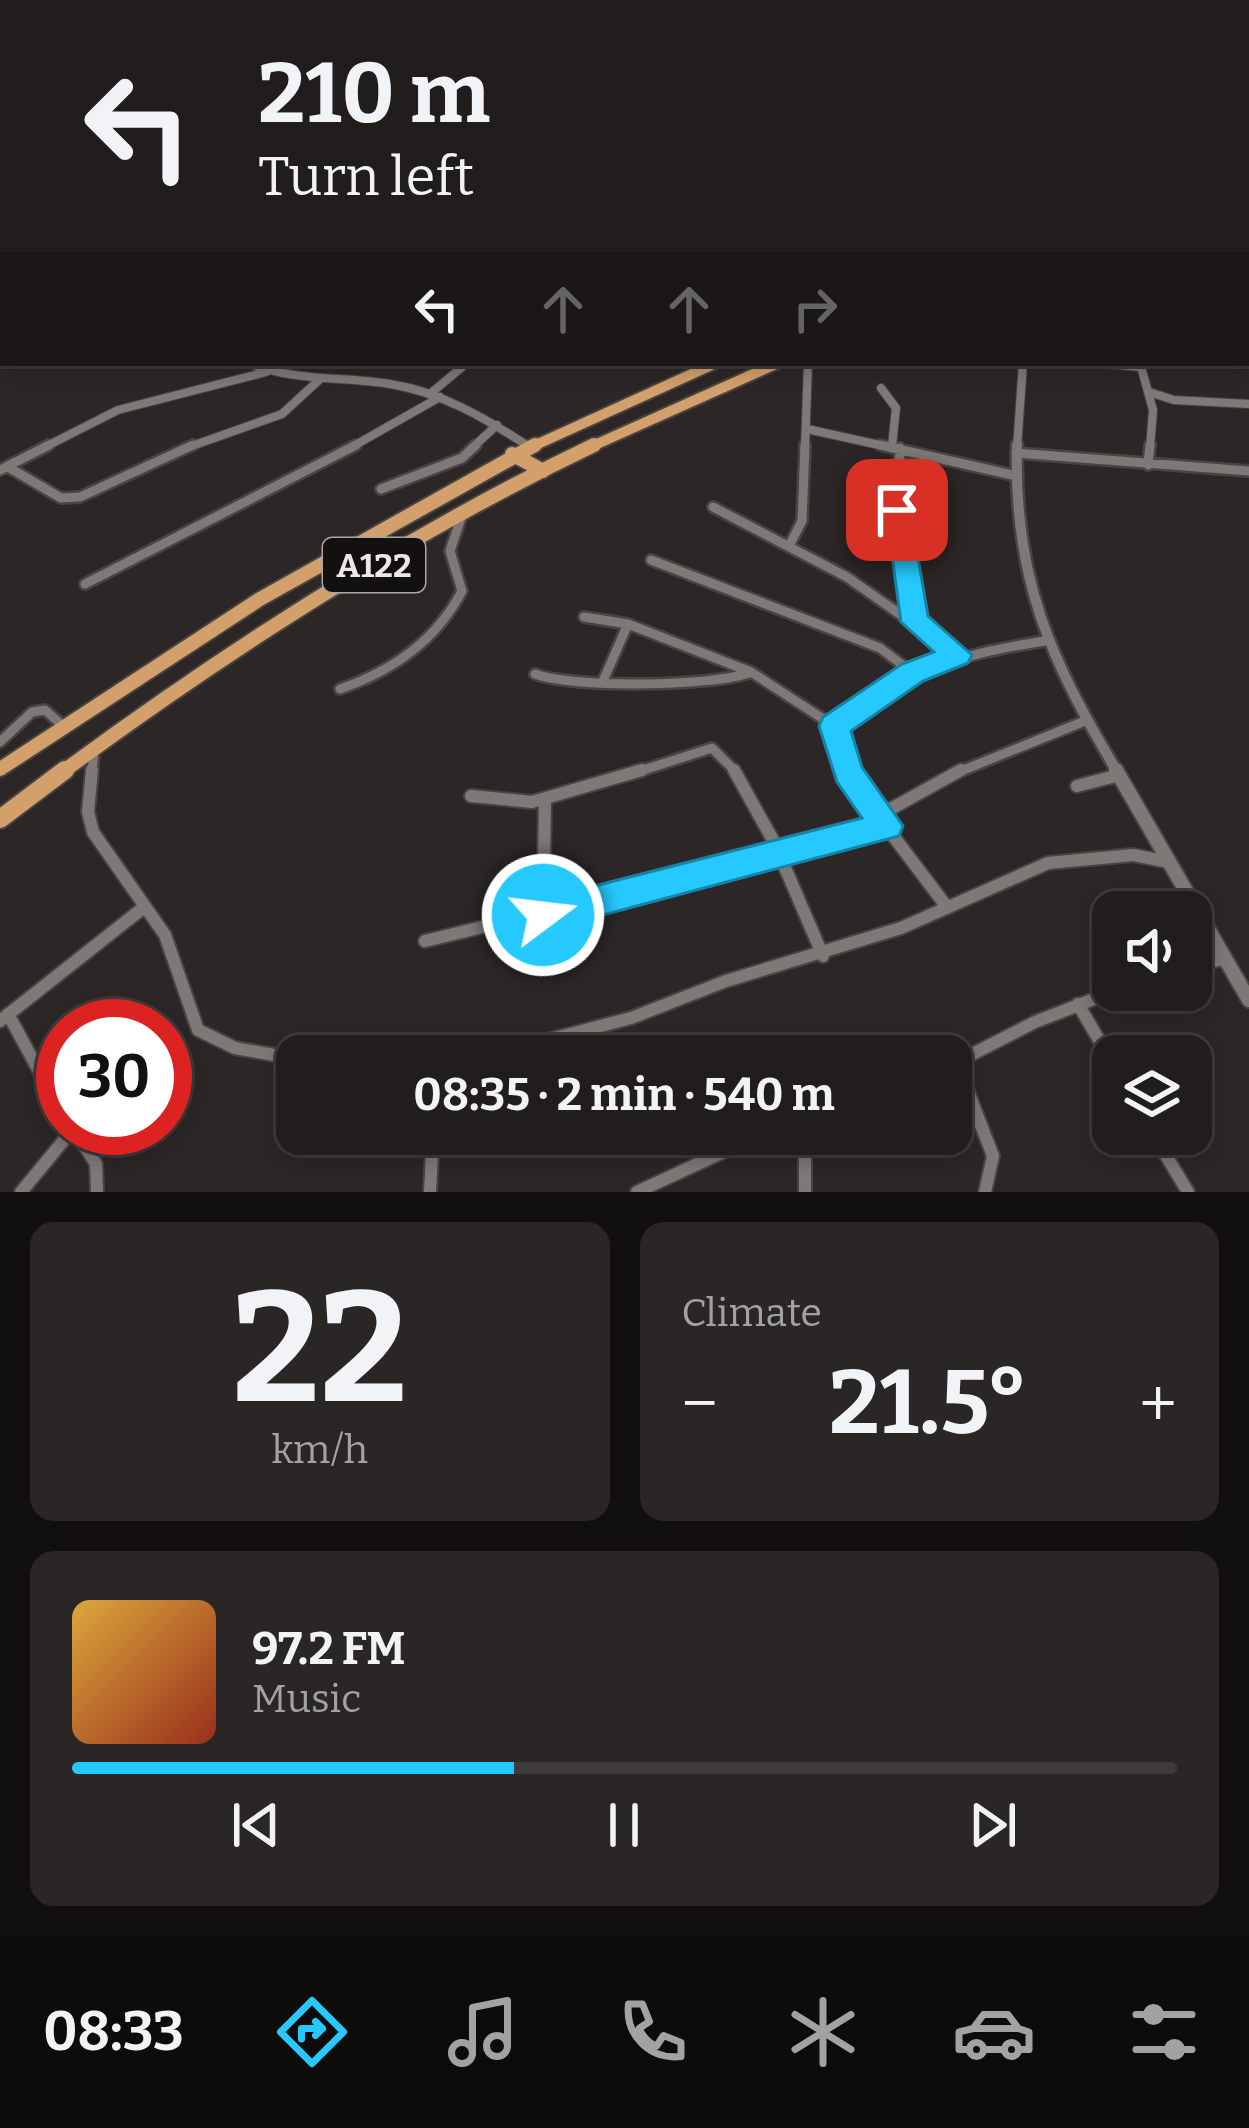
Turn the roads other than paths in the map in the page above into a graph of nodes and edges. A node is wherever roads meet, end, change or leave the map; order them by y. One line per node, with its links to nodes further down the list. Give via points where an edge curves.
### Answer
1 (254, 366): 8 (street)
2 (463, 366): 12 (street)
3 (709, 366): 16 (highway, A122)
4 (772, 366): 22 (highway, A122)
5 (808, 366): 15 (street)
6 (1023, 366): 18 (street)
7 (1141, 368): 11 (street)
8 (266, 372): 9 (street); 21 (street, via 110,413)
9 (319, 380): 12 (street); 21 (street, via 282,414 80,497 61,498)
10 (881, 388): 17 (street, via 896,407)
11 (1149, 392): 13 (street); 20 (street)
12 (435, 395): 14 (street); 30 (street, via 261,499)
13 (1249, 404)
14 (497, 425): 16 (street); 25 (street, via 462,458)
15 (807, 429): 17 (street); 28 (street, via 802,521)
16 (528, 446): 19 (highway, A122)
17 (896, 447): 24 (street); 32 (street, via 895,524)
18 (1016, 453): 20 (street); 24 (street)
19 (512, 454): 22 (highway); 42 (highway, A122, via 282,580)
20 (1148, 465): 23 (street)
21 (4, 468)
22 (543, 472): 27 (highway, A122, via 462,515)
23 (1249, 472)
24 (1017, 476): 34 (street, via 1025,573)
25 (381, 490)
26 (713, 507): 28 (street)
27 (446, 532): 40 (street, via 462,591 449,614 397,662); 45 (highway, A122, via 337,587)
28 (790, 544): 32 (street)
29 (651, 560): 37 (street, via 880,648)
30 (85, 584)
31 (584, 617): 33 (street)
32 (915, 622): 35 (street)
33 (628, 624): 36 (street); 39 (street)
34 (1045, 640): 35 (street); 41 (street)
35 (958, 655): 37 (street)
36 (751, 672): 39 (street, via 705,687); 43 (street)
37 (913, 673): 43 (street)
38 (535, 674): 39 (street, via 570,686)
39 (603, 681)
40 (340, 689)
41 (1085, 721): 47 (street); 52 (street, via 986,757)
42 (63, 726): 44 (street, via 46,710 34,711); 46 (highway, A122)
43 (834, 726): 52 (street, via 848,773)
44 (0, 742)
45 (94, 752): 51 (highway, A122); 56 (street, via 90,822)
46 (0, 770)
47 (1119, 775): 48 (street); 54 (street)
48 (1076, 786)
49 (471, 796): 50 (street)
50 (544, 801): 53 (street, via 712,748 740,776); 57 (street)
51 (0, 819)
52 (882, 821): 53 (street); 55 (street)
53 (778, 856): 57 (street); 59 (street)
54 (1169, 862): 55 (street, via 1076,857); 60 (street)
55 (947, 907): 59 (street)
56 (143, 908): 65 (street); 68 (street, via 179,962 202,1035)
57 (543, 915): 58 (street)
58 (425, 941)
59 (823, 956): 66 (street)
60 (1225, 958): 61 (street); 63 (street)
61 (1212, 962)
62 (1092, 999): 64 (street)
63 (1249, 1000)
64 (1078, 1004): 67 (street); 69 (street)
65 (4, 1018): 70 (street)
66 (566, 1035)
67 (1096, 1035)
68 (276, 1055)
69 (972, 1055)
70 (36, 1071)
71 (972, 1106): 83 (street, via 993,1156)
72 (52, 1155): 78 (street)
73 (90, 1155): 79 (street)
74 (432, 1155): 80 (street)
75 (707, 1155): 81 (street)
76 (805, 1155): 82 (street)
77 (1166, 1155): 84 (street)
78 (21, 1192)
79 (97, 1192)
80 (430, 1192)
81 (637, 1192)
82 (805, 1192)
83 (985, 1192)
84 (1188, 1192)

